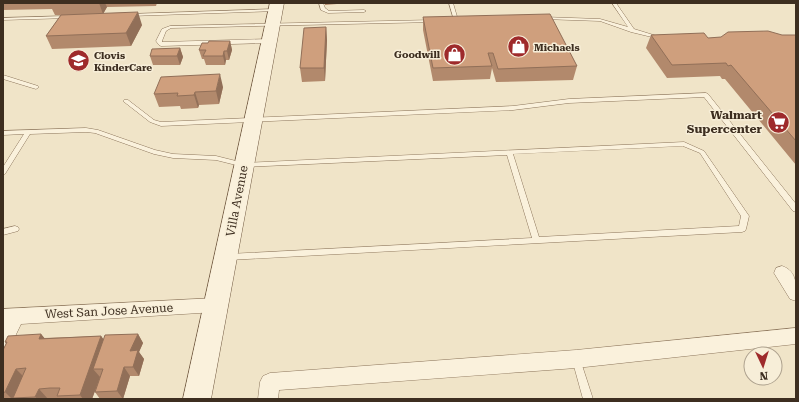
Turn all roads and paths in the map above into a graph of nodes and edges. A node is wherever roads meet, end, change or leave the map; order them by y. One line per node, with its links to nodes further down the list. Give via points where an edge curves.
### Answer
1 (321, 3): 4 (lane, via 323,9 328,12)
2 (451, 3): 11 (lane)
3 (614, 3): 14 (lane)
4 (364, 11)
5 (121, 16): 8 (lane)
6 (74, 17): 9 (lane)
7 (536, 18): 14 (lane, via 600,20)
8 (274, 19): 8 (lane, via 162,44 159,41 164,30 170,27); 13 (lane, via 318,24); 19 (main road, Villa Avenue)
9 (3, 20)
10 (449, 20): 11 (lane)
11 (456, 20): 12 (lane)
12 (462, 20)
13 (441, 21)
14 (633, 31): 15 (lane)
15 (664, 40)
16 (3, 77): 17 (lane)
17 (36, 87)
18 (126, 101): 19 (lane, via 160,124)
19 (253, 121): 23 (main road, Villa Avenue); 25 (lane, via 513,108 569,100 706,95)
20 (28, 132): 21 (lane); 23 (lane, via 96,131 154,152 173,156 216,158); 24 (lane)
21 (3, 134)
22 (509, 152): 23 (lane); 28 (lane); 28 (lane, via 684,144 702,152 745,216 742,229)
23 (244, 165): 29 (main road, Villa Avenue)
24 (3, 172)
25 (796, 209)
26 (15, 229): 27 (lane)
27 (3, 232)
28 (536, 240): 29 (lane)
29 (226, 257): 32 (main road, Villa Avenue)
30 (782, 273): 31 (street)
31 (796, 294)
32 (216, 305): 33 (street, West San Jose Avenue); 37 (main road, Villa Avenue)
33 (9, 317): 35 (street)
34 (796, 336): 36 (street)
35 (3, 341)
36 (576, 359): 38 (street, via 270,382); 39 (lane)
37 (197, 399)
38 (268, 399)
39 (588, 399)

